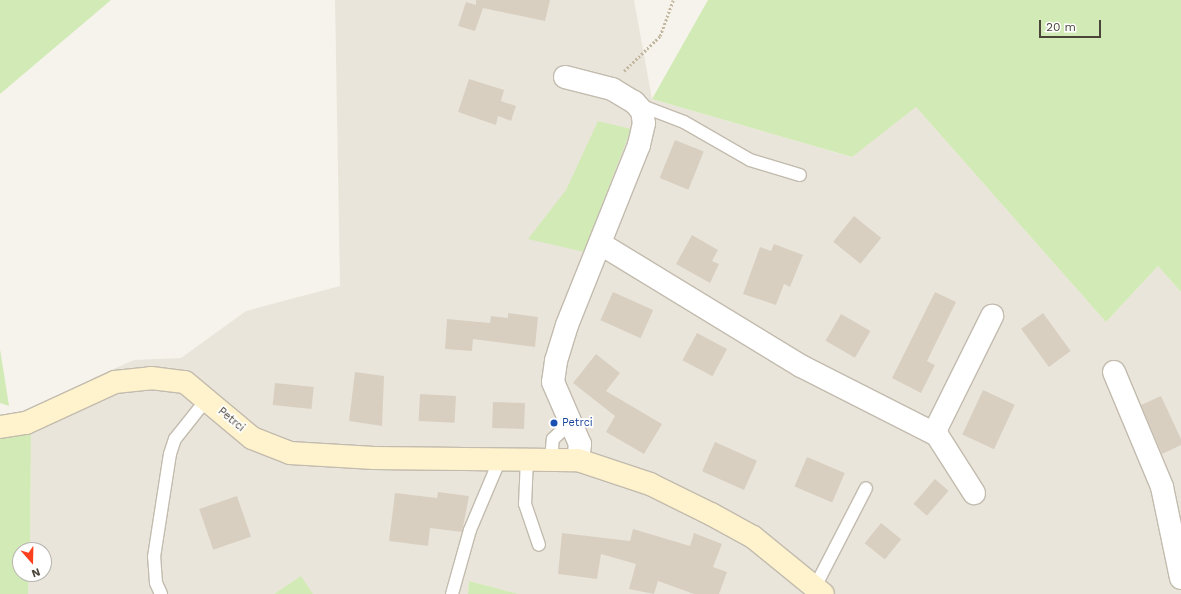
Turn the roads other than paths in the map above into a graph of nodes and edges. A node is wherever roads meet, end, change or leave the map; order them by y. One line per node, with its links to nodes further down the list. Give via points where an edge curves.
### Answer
1 (565, 77): 2 (street, via 612,89)
2 (634, 102): 3 (lane, via 684,122 750,160); 4 (street, via 642,111 644,123 639,145)
3 (800, 175)
4 (601, 244): 8 (street, via 567,325 556,361 553,382); 10 (street, via 801,366)
5 (992, 316): 10 (street)
6 (1114, 372): 18 (street, via 1162,487)
7 (206, 400): 9 (street, Petrci, via 185,382 151,378 115,382 26,423); 11 (street, Petrci, via 252,438 290,453); 20 (lane, via 174,439 170,454 154,557 156,583)
8 (569, 424): 13 (lane, via 553,439); 14 (street, via 580,444)
9 (0, 426)
10 (934, 433): 16 (street)
11 (500, 459): 12 (street, Petrci); 21 (lane, via 470,530)
12 (527, 459): 13 (street, Petrci); 17 (lane, via 525,504)
13 (551, 460): 14 (street, Petrci)
14 (578, 460): 19 (street, Petrci, via 650,484 711,514 753,537)
15 (866, 488): 19 (lane)
16 (974, 493)
17 (539, 545)
18 (1181, 578)
19 (819, 590)
20 (161, 594)
21 (452, 594)

